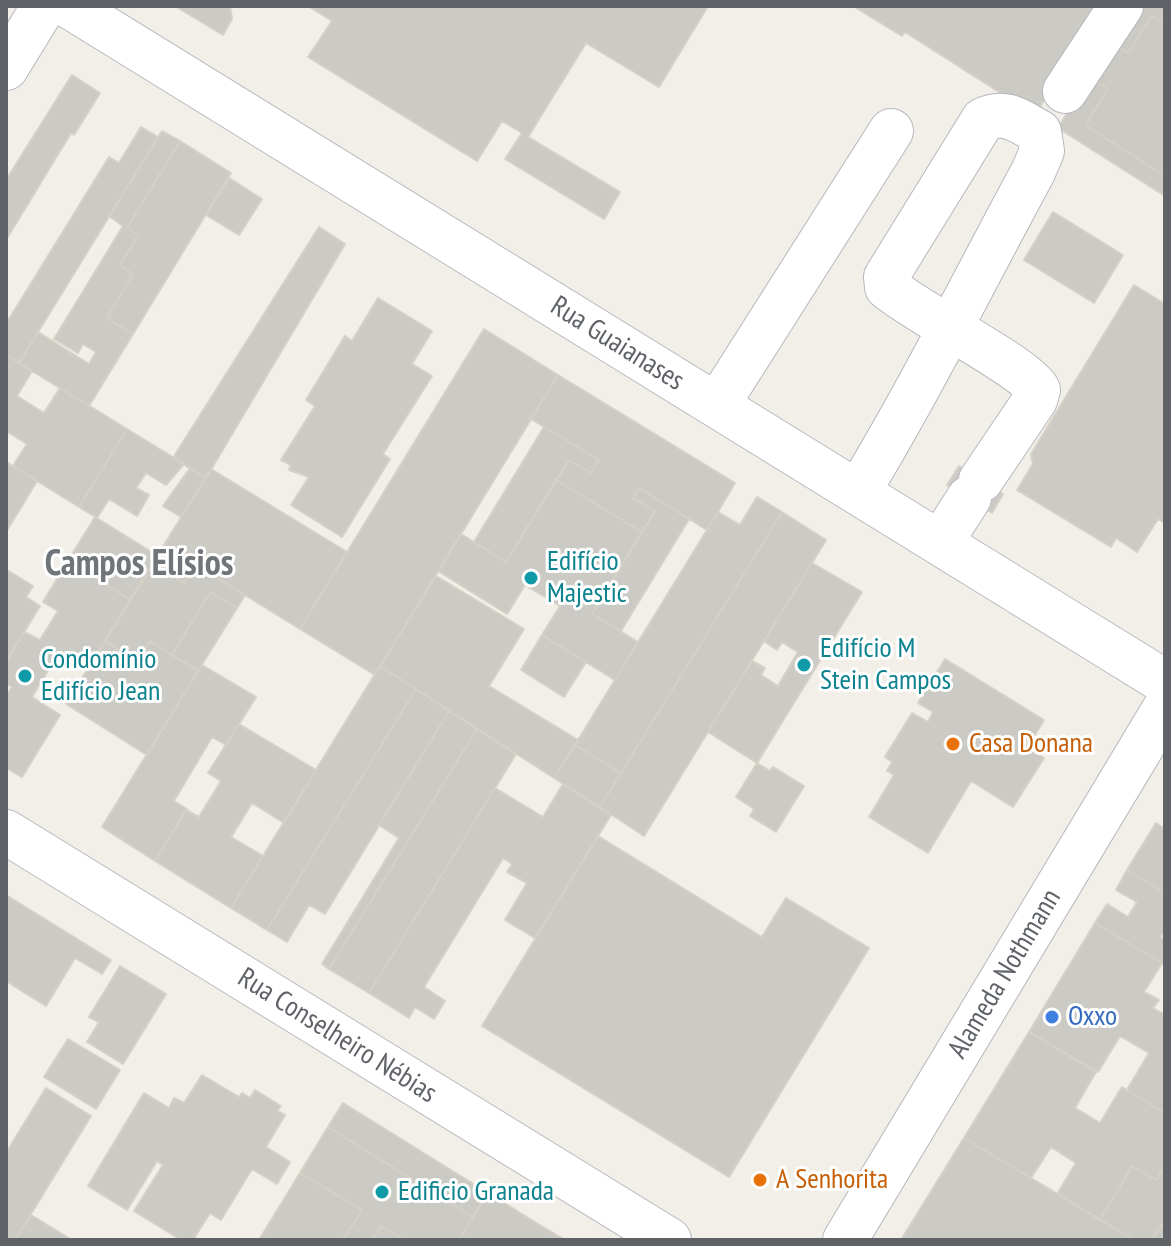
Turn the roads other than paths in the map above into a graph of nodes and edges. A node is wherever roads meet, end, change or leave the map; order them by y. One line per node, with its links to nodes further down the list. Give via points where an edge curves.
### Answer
1 (44, 6): 4 (street)
2 (69, 6): 7 (street, Rua Guaianases)
3 (1121, 6): 5 (street)
4 (6, 68)
5 (1065, 91)
6 (891, 131): 7 (street)
7 (717, 405): 8 (street, Rua Guaianases)
8 (858, 492): 9 (street, Rua Guaianases); 9 (street, via 948,329 1032,379 1038,390 1035,400)
9 (940, 543): 10 (street, Rua Guaianases)
10 (1165, 682)
11 (1165, 708): 14 (street, Alameda Nothmann)
12 (6, 832): 13 (street, Rua Conselheiro Nébias)
13 (669, 1240)
14 (845, 1240)

